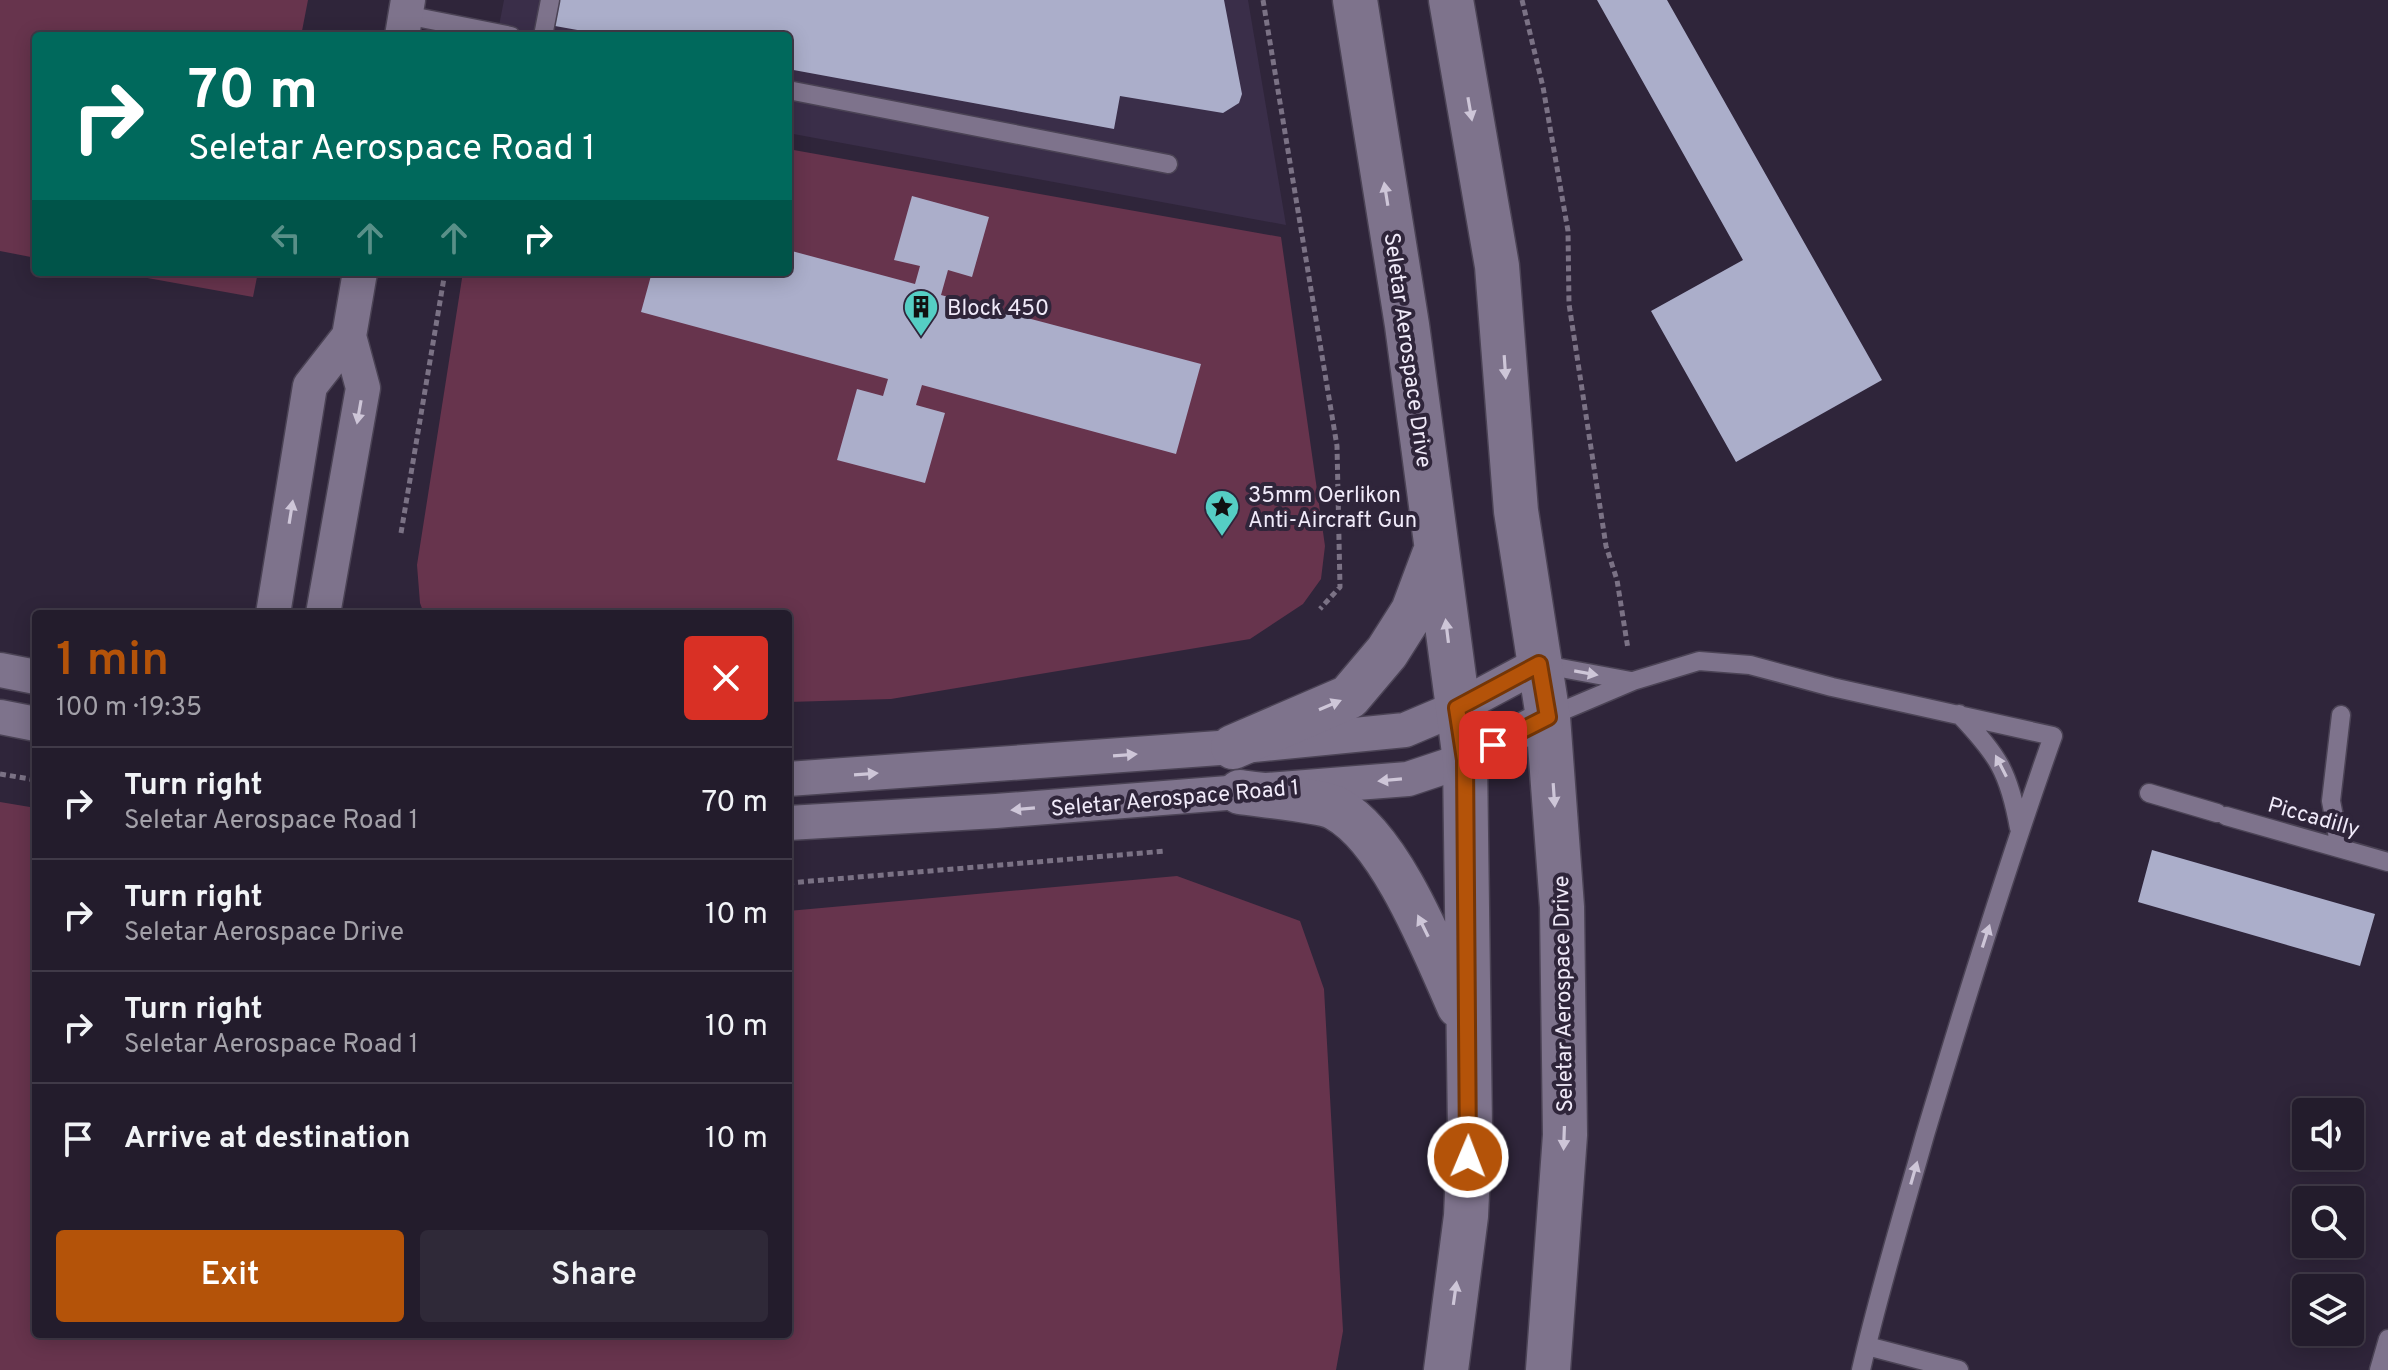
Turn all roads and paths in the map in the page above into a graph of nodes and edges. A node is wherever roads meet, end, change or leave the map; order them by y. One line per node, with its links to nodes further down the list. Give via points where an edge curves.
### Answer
1 (550, 0): 8 (lane)
2 (1263, 0): 18 (path, via 1337,446 1340,587)
3 (1355, 0): 15 (street, Seletar Aerospace Drive, one-way to 3)
4 (1451, 0): 19 (street, Seletar Aerospace Drive, one-way to 19, via 1497,266 1516,511)
5 (1522, 0): 22 (path, via 1568,231 1569,304 1606,546 1617,580)
6 (405, 17): 7 (lane)
7 (489, 32)
8 (544, 32)
9 (792, 91): 10 (lane)
10 (1168, 164)
11 (359, 276): 13 (street)
12 (444, 276): 14 (path)
13 (349, 336): 16 (street, one-way to 13, via 310,386); 17 (street, one-way to 17, via 363,388)
14 (401, 533)
15 (1437, 549): 23 (street, Seletar Aerospace Drive, one-way to 15); 29 (street, one-way to 15, via 1349,697 1413,611)
16 (275, 602)
17 (327, 608)
18 (1320, 609)
19 (1539, 664): 22 (lane, one-way to 22); 23 (street, Seletar Aerospace Road 1); 27 (street, Seletar Aerospace Drive)
20 (0, 670): 21 (street)
21 (32, 676)
22 (1633, 681): 24 (lane, via 1699,661 1750,665); 27 (lane)
23 (1457, 708): 29 (street, Seletar Aerospace Road 1, via 1405,730); 30 (street, Seletar Aerospace Drive)
24 (1959, 714): 37 (lane, one-way to 24, via 2013,790 1995,755); 37 (lane, via 2053,736)
25 (2341, 715): 38 (lane, via 2331,801)
26 (0, 717): 28 (street)
27 (1548, 717): 30 (street, Seletar Aerospace Road 1); 46 (street, Seletar Aerospace Drive, one-way to 46, via 1562,907 1565,1135)
28 (32, 723)
29 (1233, 747): 33 (street, Seletar Aerospace Road 1, one-way to 29)
30 (1465, 760): 34 (street, Seletar Aerospace Road 1, one-way to 34, via 1408,779); 42 (street, Seletar Aerospace Drive)
31 (0, 774): 32 (path)
32 (32, 779)
33 (792, 779)
34 (1240, 792): 36 (street, Seletar Aerospace Road 1, one-way to 36); 42 (street, one-way to 34, via 1401,882 1368,835 1336,808)
35 (2149, 793): 38 (lane, Piccadilly)
36 (792, 823)
37 (2020, 831): 44 (lane, one-way to 37, via 1962,1010)
38 (2340, 848): 40 (lane, Piccadilly)
39 (1166, 851): 41 (path)
40 (2388, 862)
41 (792, 883)
42 (1467, 1022): 45 (street, Seletar Aerospace Drive, one-way to 42, via 1466,1216)
43 (2388, 1339): 49 (lane)
44 (1867, 1346): 47 (lane); 48 (lane)
45 (1446, 1370)
46 (1548, 1370)
47 (1861, 1370)
48 (1959, 1370)
49 (2379, 1370)

